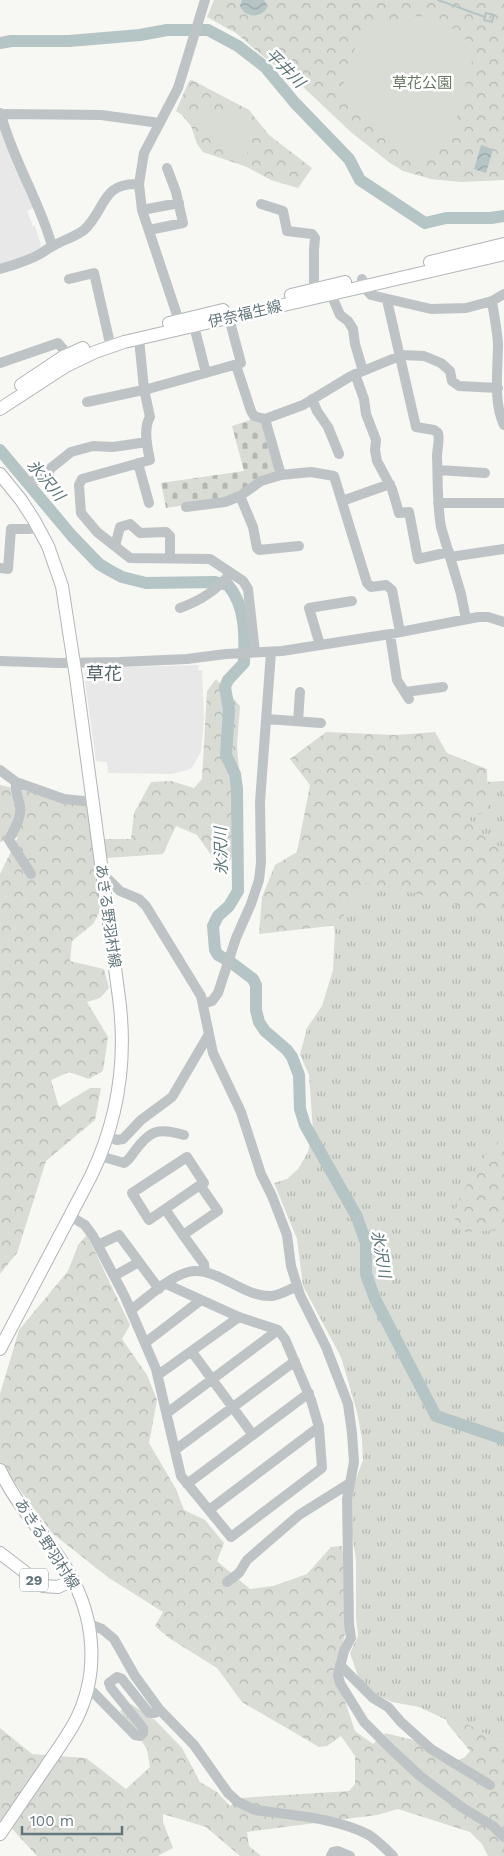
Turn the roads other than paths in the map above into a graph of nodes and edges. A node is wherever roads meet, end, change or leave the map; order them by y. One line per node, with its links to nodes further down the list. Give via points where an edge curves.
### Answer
1 (205, 0): 3 (street, via 185,67)
2 (2, 114): 3 (street, via 101,115); 11 (street, via 7,136 46,223)
3 (160, 123): 5 (street, via 144,153)
4 (167, 168): 6 (street)
5 (139, 184): 8 (street); 11 (street, via 123,184 113,190 83,230)
6 (179, 203): 8 (street); 9 (street, via 183,223)
7 (261, 204): 16 (street, via 283,211 286,231 312,234 315,238)
8 (142, 210): 9 (street)
9 (149, 230): 22 (street)
10 (504, 244): 15 (main road, 伊奈福生線)
11 (52, 246): 13 (street, via 27,260)
12 (504, 254): 15 (main road, 伊奈福生線)
13 (0, 269)
14 (68, 279): 24 (street, via 98,272)
15 (363, 283): 16 (main road, 伊奈福生線); 17 (main road, 伊奈福生線); 19 (street, via 370,295)
16 (314, 289): 22 (main road, 伊奈福生線)
17 (331, 294): 21 (main road, 伊奈福生線); 29 (street, via 340,315 353,329)
18 (504, 294): 20 (street)
19 (387, 300): 20 (street, via 452,310); 26 (street)
20 (492, 301): 31 (street, via 497,336)
21 (229, 318): 22 (main road, 伊奈福生線); 28 (street, via 241,363)
22 (185, 325): 23 (main road, 伊奈福生線); 24 (main road, 伊奈福生線); 30 (street)
23 (139, 338): 32 (street); 36 (main road, 伊奈福生線, via 95,352 66,366)
24 (109, 339): 25 (main road, 伊奈福生線)
25 (68, 355): 27 (street, via 58,343); 33 (main road, 伊奈福生線)
26 (399, 356): 29 (street); 31 (street, via 424,356 441,362 450,370 452,381 459,386); 42 (street, via 416,427 438,433)
27 (0, 364)
28 (236, 365): 30 (street); 37 (street, via 251,411 254,416)
29 (359, 372): 34 (street); 47 (street, via 366,414 376,440 377,461)
30 (206, 373): 32 (street)
31 (498, 388): 38 (street)
32 (144, 390): 35 (street); 39 (street, via 150,417 146,423)
33 (0, 399)
34 (312, 399): 37 (street); 40 (street)
35 (87, 402)
36 (0, 409)
37 (265, 419): 45 (street)
38 (504, 424)
39 (147, 442): 41 (street, via 150,460); 46 (street, via 93,446 71,452 46,476)
40 (339, 454)
41 (138, 463): 50 (street); 55 (street, via 82,479 79,485 81,513)
42 (438, 470): 43 (street); 51 (street)
43 (485, 473)
44 (0, 474): 54 (main road, あきる野羽村線)
45 (281, 475): 48 (street, via 262,481); 49 (street, via 311,472 334,476)
46 (33, 481)
47 (390, 484): 49 (street); 58 (street, via 399,513 409,512 418,558)
48 (240, 496): 53 (street, via 225,502); 56 (street, via 254,527 259,550)
49 (342, 501): 66 (street, via 367,583 371,586 386,585 392,590)
50 (149, 503)
51 (438, 503): 52 (street); 58 (street)
52 (504, 504)
53 (186, 507)
54 (38, 527): 60 (street, via 11,529 8,569); 71 (main road, あきる野羽村線, via 62,586)
55 (115, 546): 59 (street, via 130,558); 59 (street, via 120,528 130,524 140,532 166,532 170,536)
56 (300, 546)
57 (504, 549): 58 (street)
58 (449, 554): 64 (street)
59 (170, 558): 61 (street, via 210,559)
60 (0, 568)
61 (228, 576): 63 (street, via 214,590); 69 (street, via 243,581 248,589)
62 (352, 602): 67 (street, via 309,608)
63 (180, 608)
64 (466, 619): 65 (street, via 488,617); 66 (street)
65 (504, 621)
66 (395, 633): 67 (street); 72 (street, via 397,680 407,696)
67 (320, 645): 68 (street)
68 (271, 652): 69 (street); 74 (street)
69 (248, 653): 71 (street)
70 (0, 661): 71 (street)
71 (74, 663): 79 (main road, あきる野羽村線)
72 (443, 687)
73 (300, 692): 75 (street)
74 (267, 719): 75 (street); 82 (street, via 260,802 259,880 218,993)
75 (298, 721): 76 (street)
76 (321, 723)
77 (0, 770): 78 (street)
78 (16, 782): 79 (street, via 64,799); 80 (street, via 20,819 9,840)
79 (93, 802): 81 (main road, あきる野羽村線)
80 (31, 874)
81 (103, 874): 82 (street, via 120,891 139,899 146,906); 85 (main road, あきる野羽村線, via 122,1033 120,1084)
82 (203, 1004): 83 (street)
83 (209, 1034): 85 (street, via 172,1097 141,1120 123,1139); 95 (street, via 213,1053 241,1112 260,1174 286,1235)
84 (184, 1135): 86 (street, via 164,1130 151,1134 124,1163)
85 (107, 1136): 86 (main road, あきる野羽村線)
86 (100, 1156): 89 (main road, あきる野羽村線)
87 (200, 1185): 88 (street); 88 (street, via 204,1183 187,1157 132,1193 149,1220); 90 (street, via 218,1211 208,1223)
88 (165, 1209): 90 (street)
89 (70, 1216): 91 (street, via 85,1225); 102 (main road, あきる野羽村線)
90 (183, 1235): 93 (street, via 204,1264)
91 (98, 1245): 92 (street, via 119,1235); 94 (street)
92 (140, 1262): 94 (street); 96 (street)
93 (204, 1272): 95 (street, via 263,1296 273,1296); 96 (street, via 190,1271)
94 (114, 1276): 98 (street)
95 (297, 1286): 115 (street, via 348,1404 354,1462)
96 (162, 1287): 97 (street); 98 (street)
97 (202, 1300): 99 (street); 101 (street)
98 (130, 1310): 101 (street)
99 (239, 1317): 100 (street); 103 (street)
100 (278, 1330): 104 (street, via 286,1339); 106 (street)
101 (145, 1343): 105 (street)
102 (0, 1349)
103 (192, 1352): 105 (street); 106 (street)
104 (295, 1361): 107 (street); 108 (street)
105 (158, 1376): 109 (street)
106 (212, 1380): 108 (street); 109 (street)
107 (309, 1393): 110 (street); 111 (street)
108 (233, 1407): 111 (street); 112 (street)
109 (167, 1413): 112 (street)
110 (319, 1427): 116 (street); 116 (street, via 322,1468 230,1537)
111 (253, 1435): 114 (street)
112 (175, 1450): 114 (street, via 181,1476)
113 (0, 1470): 118 (main road, あきる野羽村線, via 8,1487)
114 (187, 1484): 116 (street)
115 (350, 1484): 119 (street, via 299,1515); 121 (street, via 346,1528 351,1638)
116 (209, 1510)
117 (0, 1553): 118 (main road, 29, via 43,1586 58,1587)
118 (73, 1580): 120 (main road, あきる野羽村線, via 85,1607)
119 (227, 1582)
120 (90, 1630): 123 (street, via 102,1629 114,1639); 125 (main road, あきる野羽村線, via 90,1679 78,1715)
121 (340, 1665): 124 (street, via 431,1749); 126 (street, via 340,1683 364,1722 420,1776 494,1826)
122 (93, 1692): 123 (street, via 135,1735 140,1736 143,1728 109,1683 117,1677 122,1679 149,1713)
123 (159, 1709): 129 (street, via 194,1745 222,1786 238,1802 255,1810 334,1823 360,1831 376,1840)
124 (490, 1785)
125 (0, 1834)
126 (504, 1837)
127 (331, 1856): 128 (street, via 338,1851)
128 (350, 1856)
129 (392, 1856)

